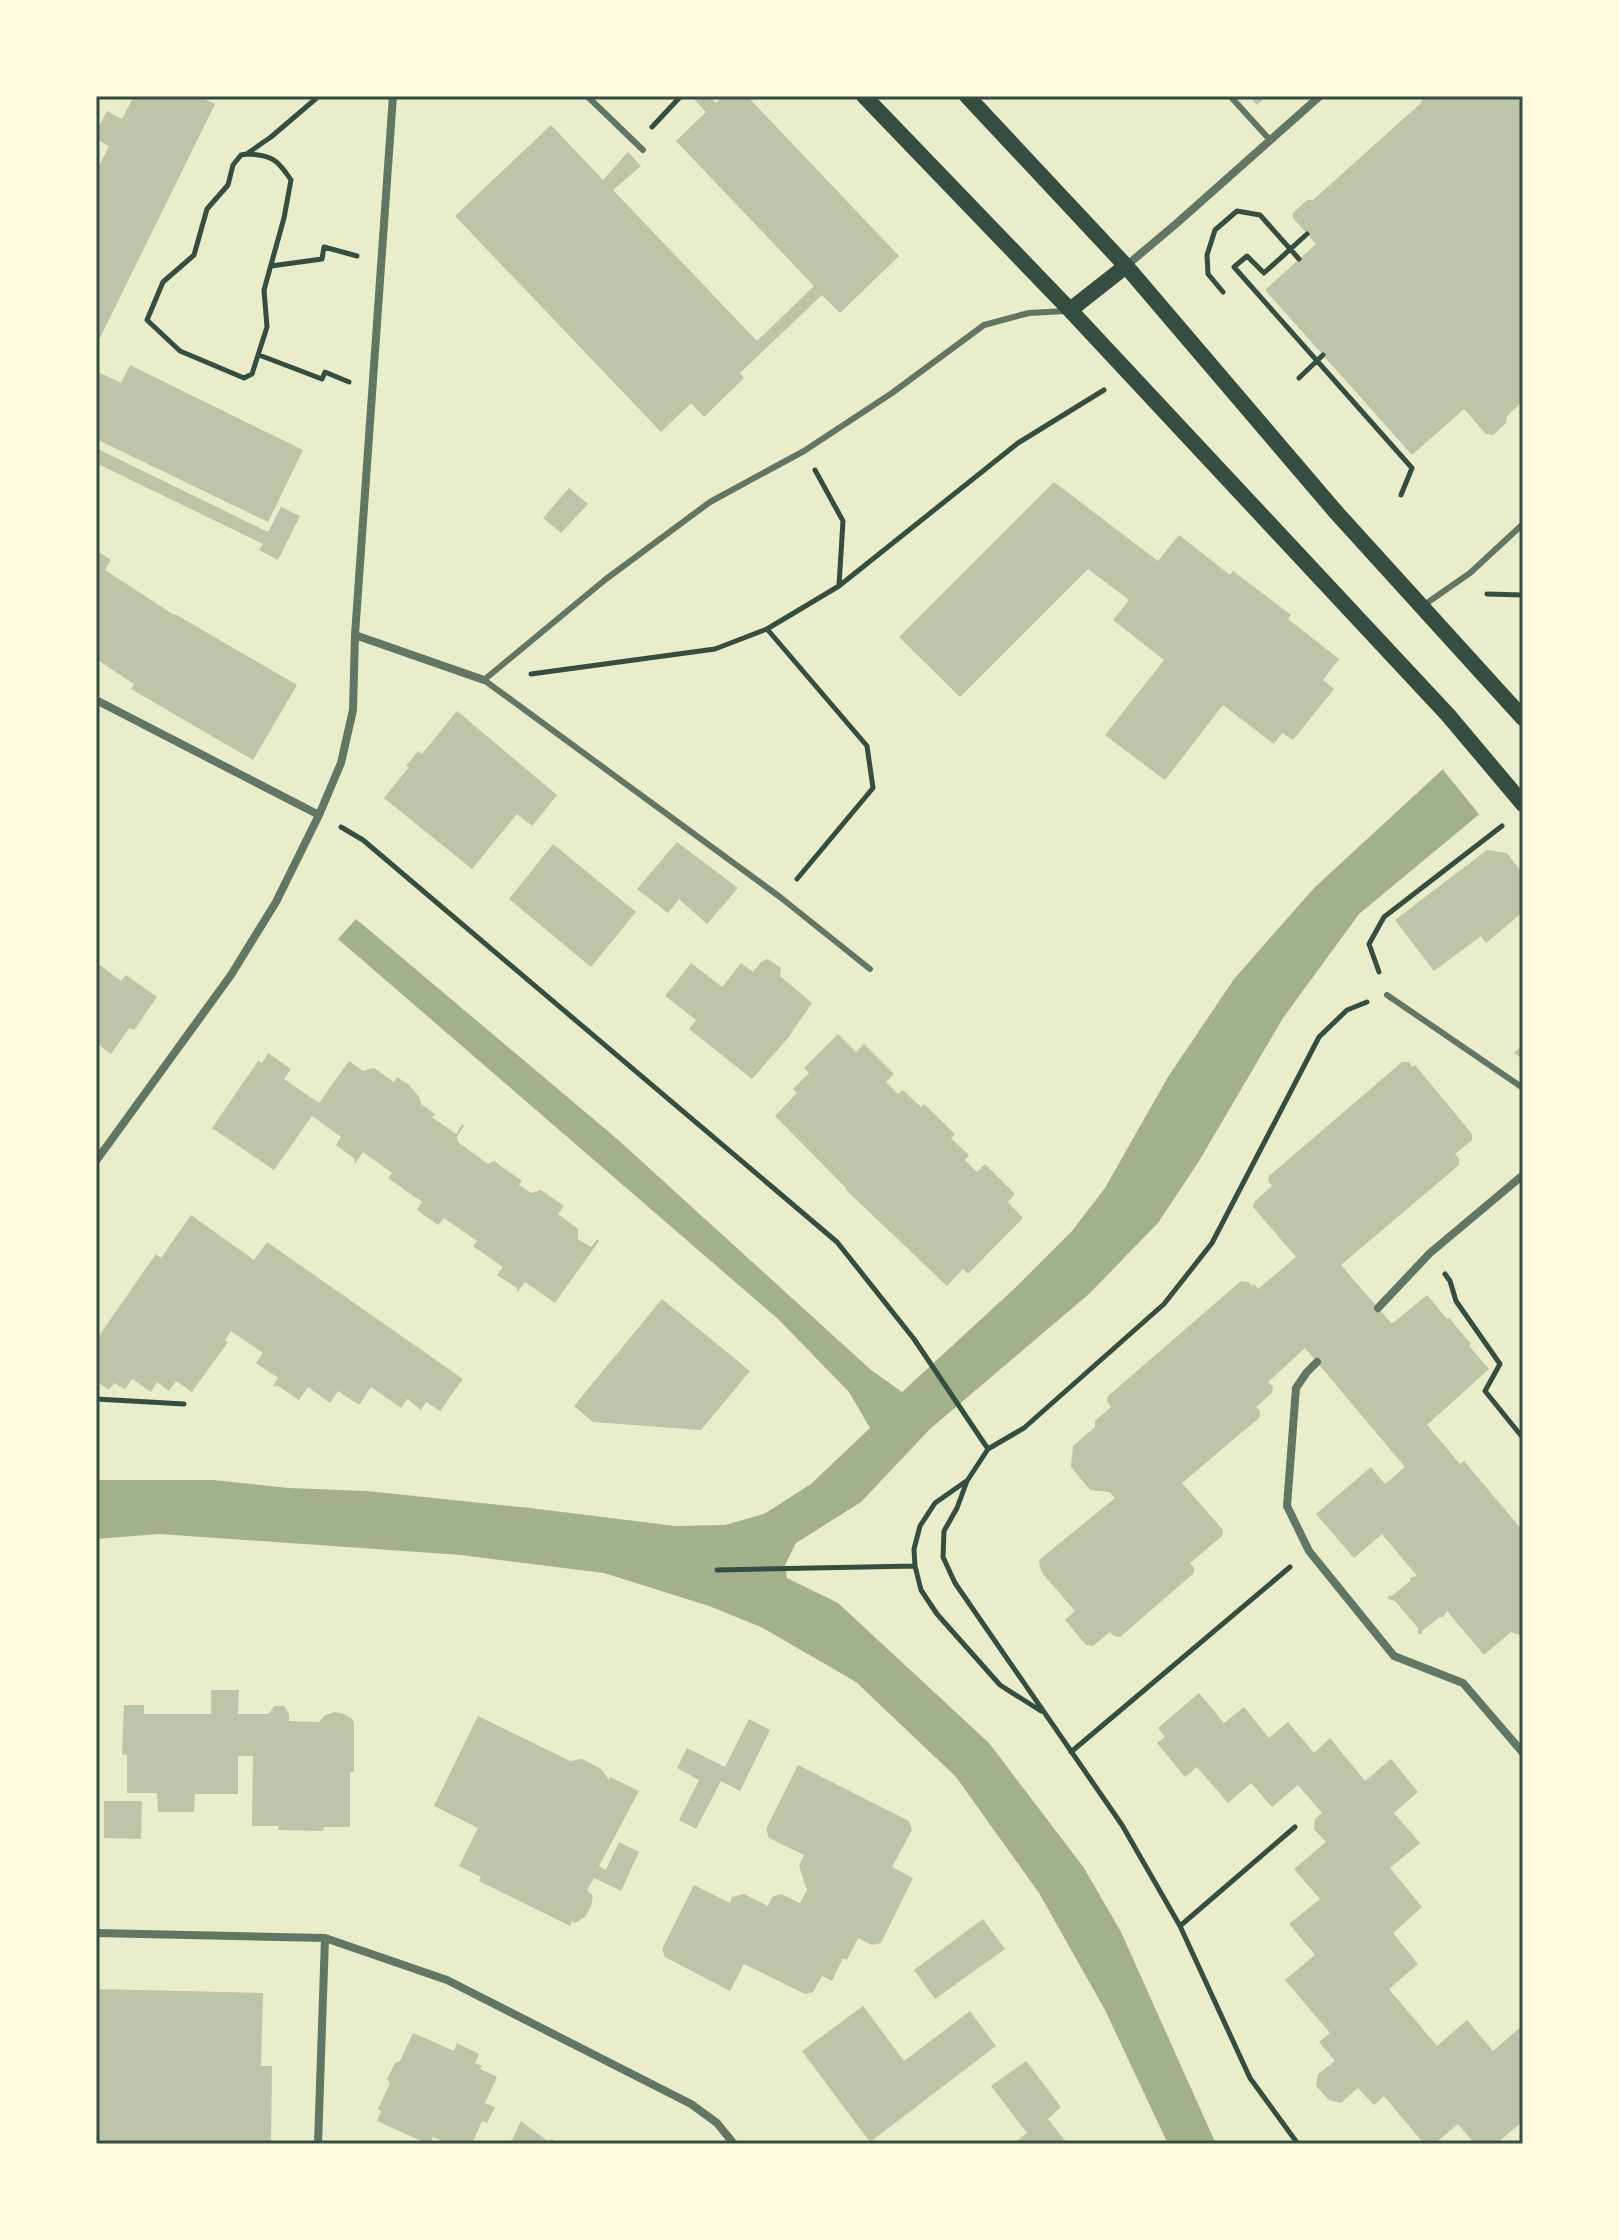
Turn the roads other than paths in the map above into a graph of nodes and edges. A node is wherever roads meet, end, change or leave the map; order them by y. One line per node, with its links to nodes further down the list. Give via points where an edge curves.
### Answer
1 (393, 96): 13 (street)
2 (587, 96): 8 (lane)
3 (864, 96): 10 (main road)
4 (967, 96): 9 (main road)
5 (1230, 96): 7 (lane)
6 (1320, 96): 7 (street)
7 (1270, 140): 9 (street)
8 (643, 150)
9 (1126, 266): 10 (main road); 12 (main road)
10 (1070, 310): 14 (lane, via 1029,313 984,325 804,451 710,502); 17 (main road, via 1448,715)
11 (1523, 524): 12 (lane, via 1470,573)
12 (1422, 607): 16 (main road)
13 (355, 635): 14 (street); 18 (street, via 353,710 341,763)
14 (484, 680): 19 (lane)
15 (96, 700): 18 (street)
16 (1523, 718)
17 (1523, 804)
18 (319, 815): 22 (street, via 276,902 231,975)
19 (870, 969)
20 (1387, 995): 21 (lane)
21 (1523, 1088)
22 (96, 1161)
23 (1523, 1175): 24 (street, via 1430,1253)
24 (1378, 1308)
25 (1317, 1362): 26 (street, via 1296,1388 1287,1506 1309,1551 1394,1656 1463,1683)
26 (1523, 1753)
27 (96, 1933): 28 (street)
28 (325, 1938): 29 (street); 30 (street, via 447,1980 691,2104)
29 (318, 2144)
30 (734, 2144)

